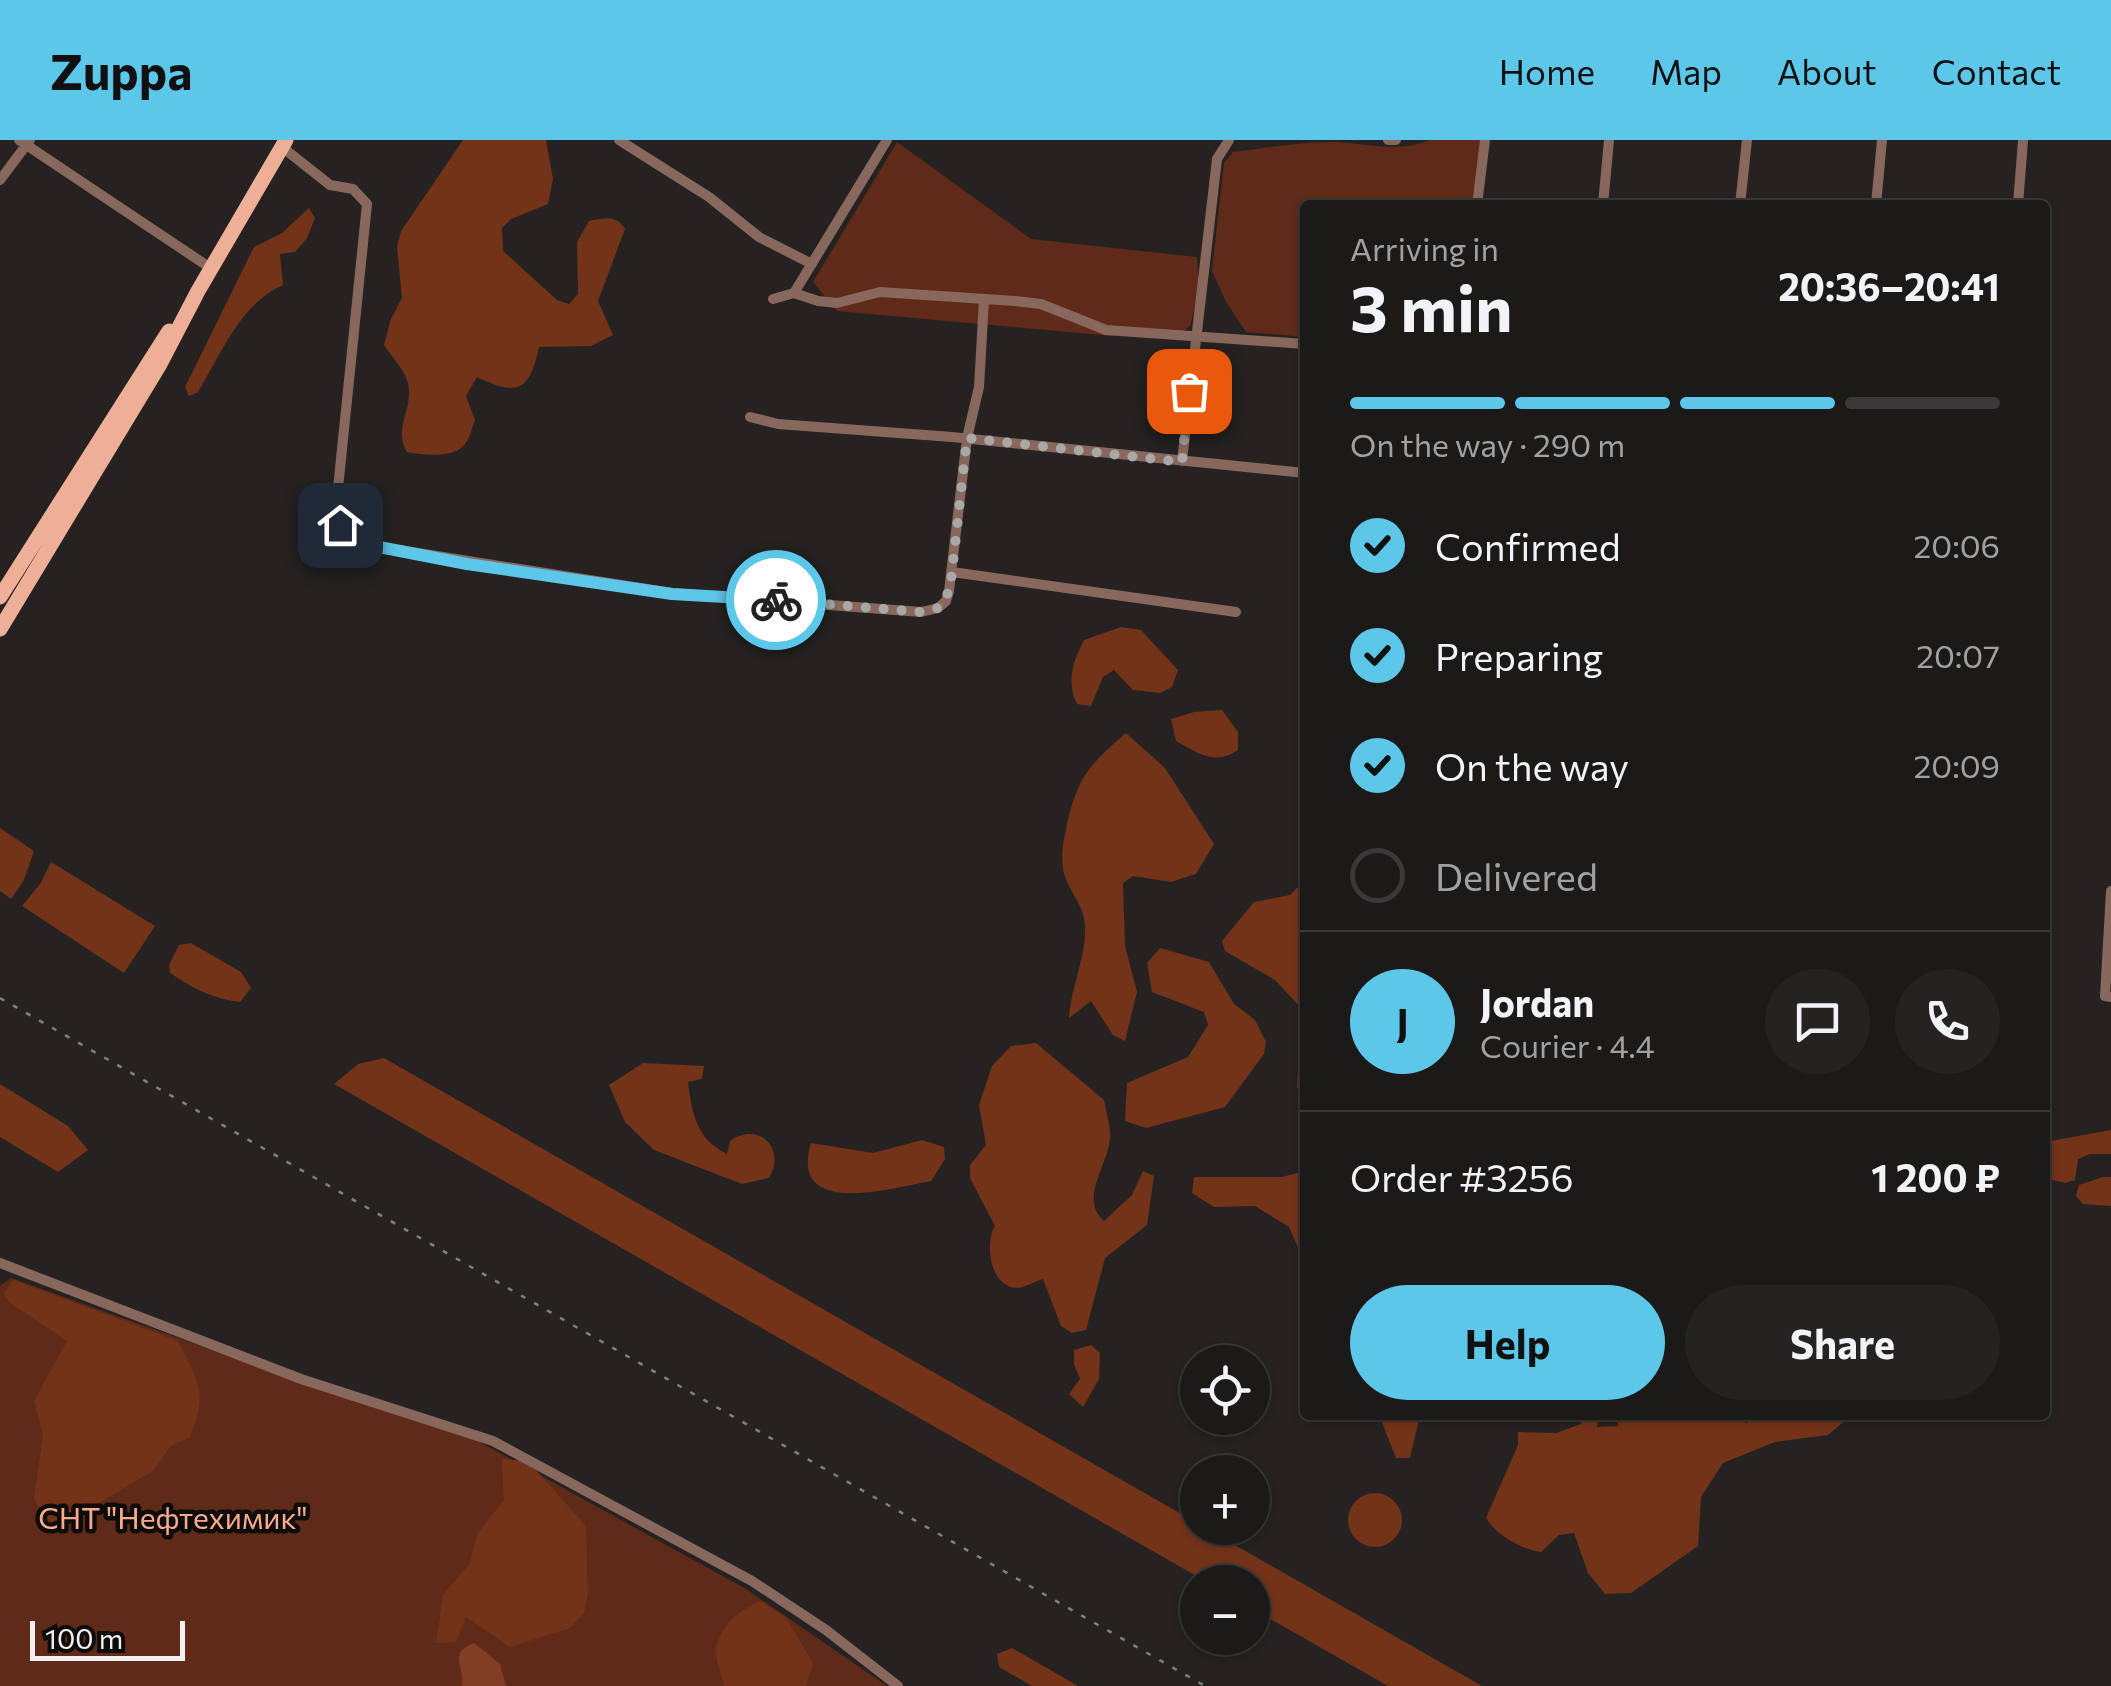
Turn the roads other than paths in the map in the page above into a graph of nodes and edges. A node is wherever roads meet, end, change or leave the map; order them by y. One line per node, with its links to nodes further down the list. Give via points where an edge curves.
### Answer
1 (619, 140): 19 (street, via 759,237)
2 (886, 140): 19 (street)
3 (1388, 140): 4 (street)
4 (1396, 140)
5 (1484, 140): 14 (street)
6 (1608, 140): 15 (street)
7 (1746, 140): 16 (street)
8 (1882, 140): 17 (street)
9 (2023, 140): 18 (street)
10 (1227, 141): 25 (street, via 1217,160)
11 (25, 142): 13 (street); 20 (street)
12 (284, 143): 20 (main road); 31 (street, via 330,186 353,189 366,204 336,508 353,538 467,564 672,594 921,612 946,601)
13 (0, 180)
14 (1478, 200)
15 (1603, 200)
16 (1740, 200)
17 (1876, 200)
18 (2018, 200)
19 (812, 264): 22 (street)
20 (212, 269): 21 (main road)
21 (198, 291): 32 (main road); 34 (main road)
22 (794, 293): 23 (street); 24 (street, via 837,303 880,292)
23 (773, 299)
24 (984, 300): 25 (street, via 1040,304 1106,330); 28 (street, via 979,387)
25 (1195, 335): 26 (street); 29 (street)
26 (1300, 344)
27 (750, 417): 28 (street)
28 (967, 438): 29 (street); 31 (street)
29 (1182, 462): 30 (street)
30 (1300, 472)
31 (952, 572): 33 (street)
32 (0, 597)
33 (1236, 612)
34 (0, 629)
35 (2111, 891): 36 (street)
36 (2108, 997)
37 (0, 1262): 38 (street, via 301,1379 494,1441 752,1580)
38 (898, 1686)

